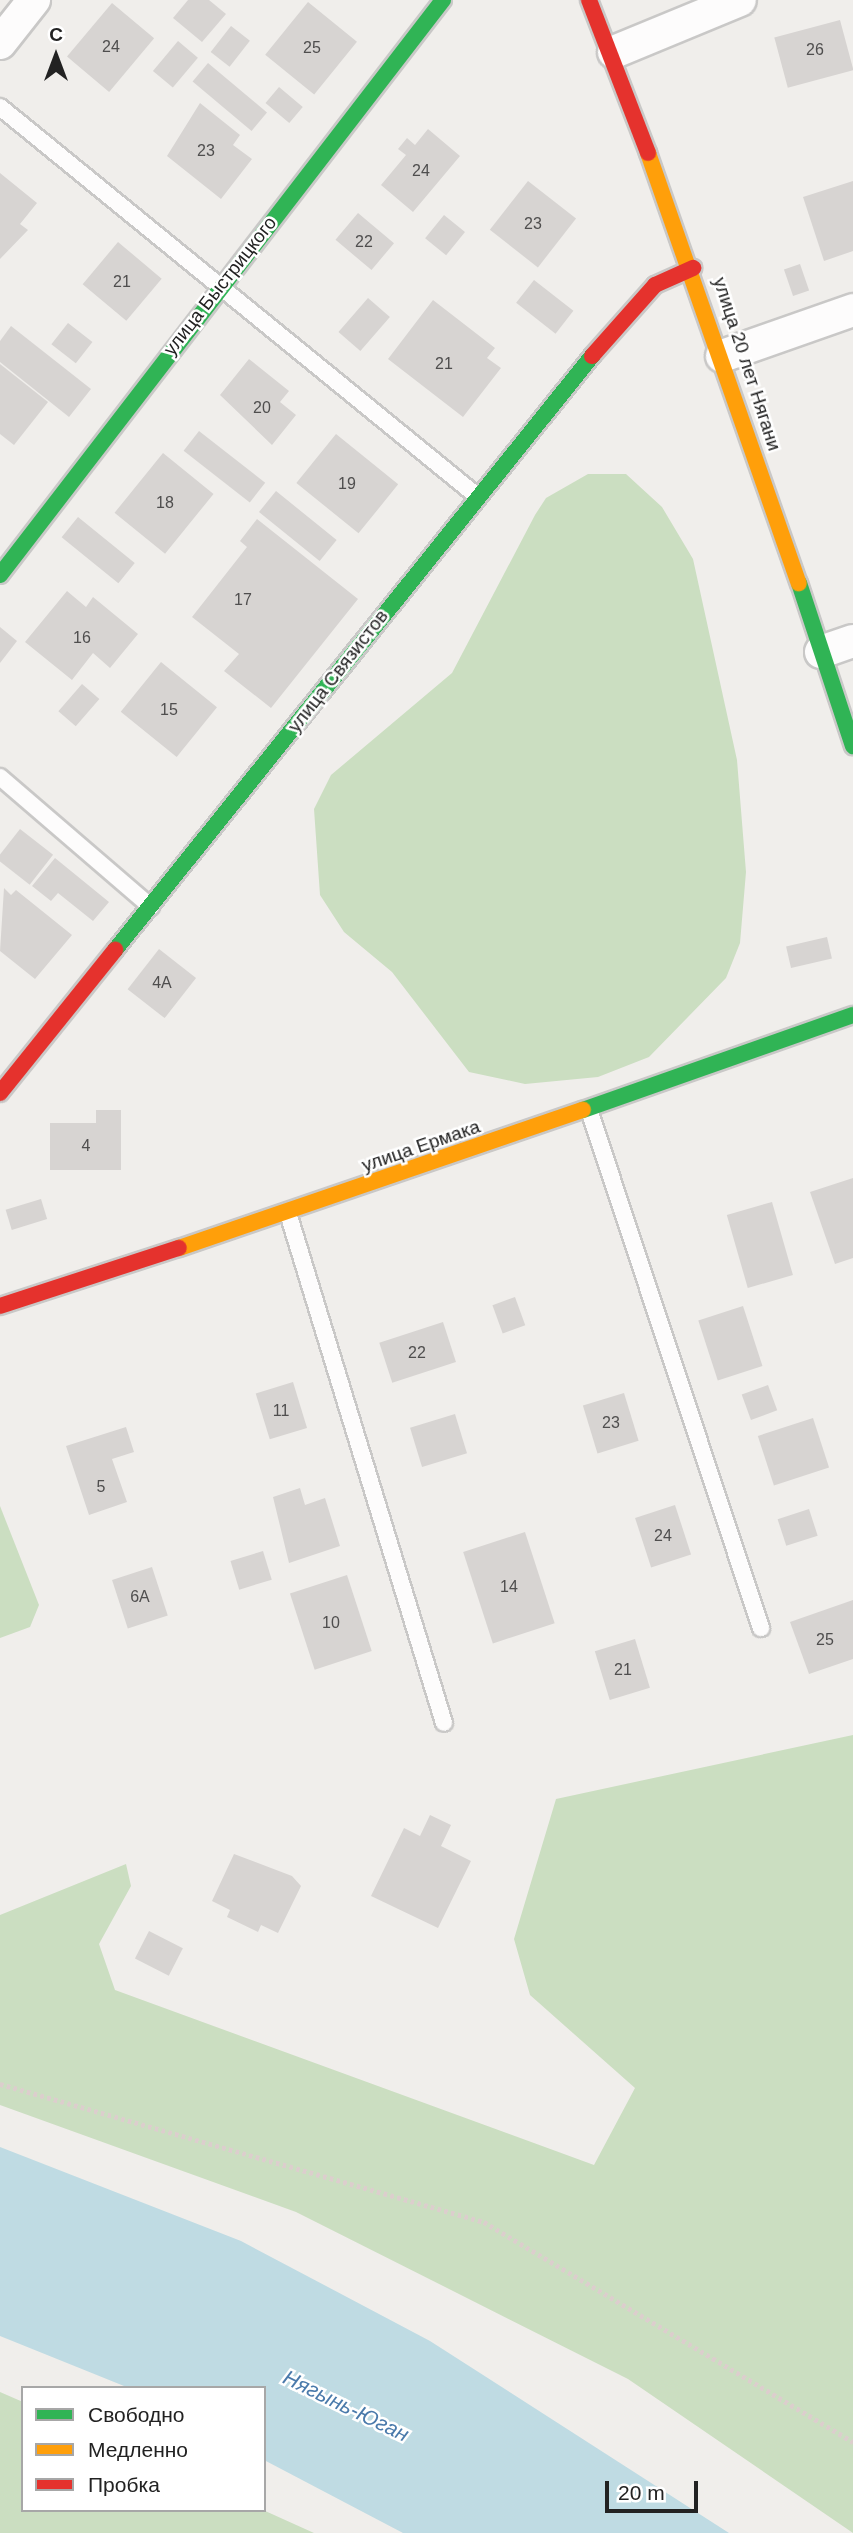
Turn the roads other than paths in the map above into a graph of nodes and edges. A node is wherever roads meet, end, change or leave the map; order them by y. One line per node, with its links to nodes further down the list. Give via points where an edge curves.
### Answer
1 (34, 0): 5 (street)
2 (443, 0): 9 (street, улица Быстрицкого)
3 (589, 0): 6 (street, улица 20 лет Нягани)
4 (740, 0): 6 (street)
5 (0, 43)
6 (614, 52): 8 (street, улица 20 лет Нягани)
7 (0, 107): 9 (lane)
8 (693, 268): 11 (street, улица 20 лет Нягани); 12 (street, улица Связистов, via 642,296)
9 (219, 286): 12 (lane); 13 (street, улица Быстрицкого)
10 (853, 310): 11 (street)
11 (722, 356): 15 (street, улица 20 лет Нягани)
12 (477, 496): 18 (street, улица Связистов)
13 (0, 575)
14 (853, 641): 15 (street)
15 (821, 652): 16 (street, улица 20 лет Нягани)
16 (853, 746)
17 (0, 777): 18 (lane)
18 (151, 907): 20 (street, улица Связистов)
19 (853, 1015): 21 (street, улица Ермака)
20 (0, 1093)
21 (589, 1110): 22 (street, улица Ермака); 24 (lane)
22 (288, 1213): 23 (street, улица Ермака); 25 (lane)
23 (0, 1306)
24 (761, 1628)
25 (444, 1723)

